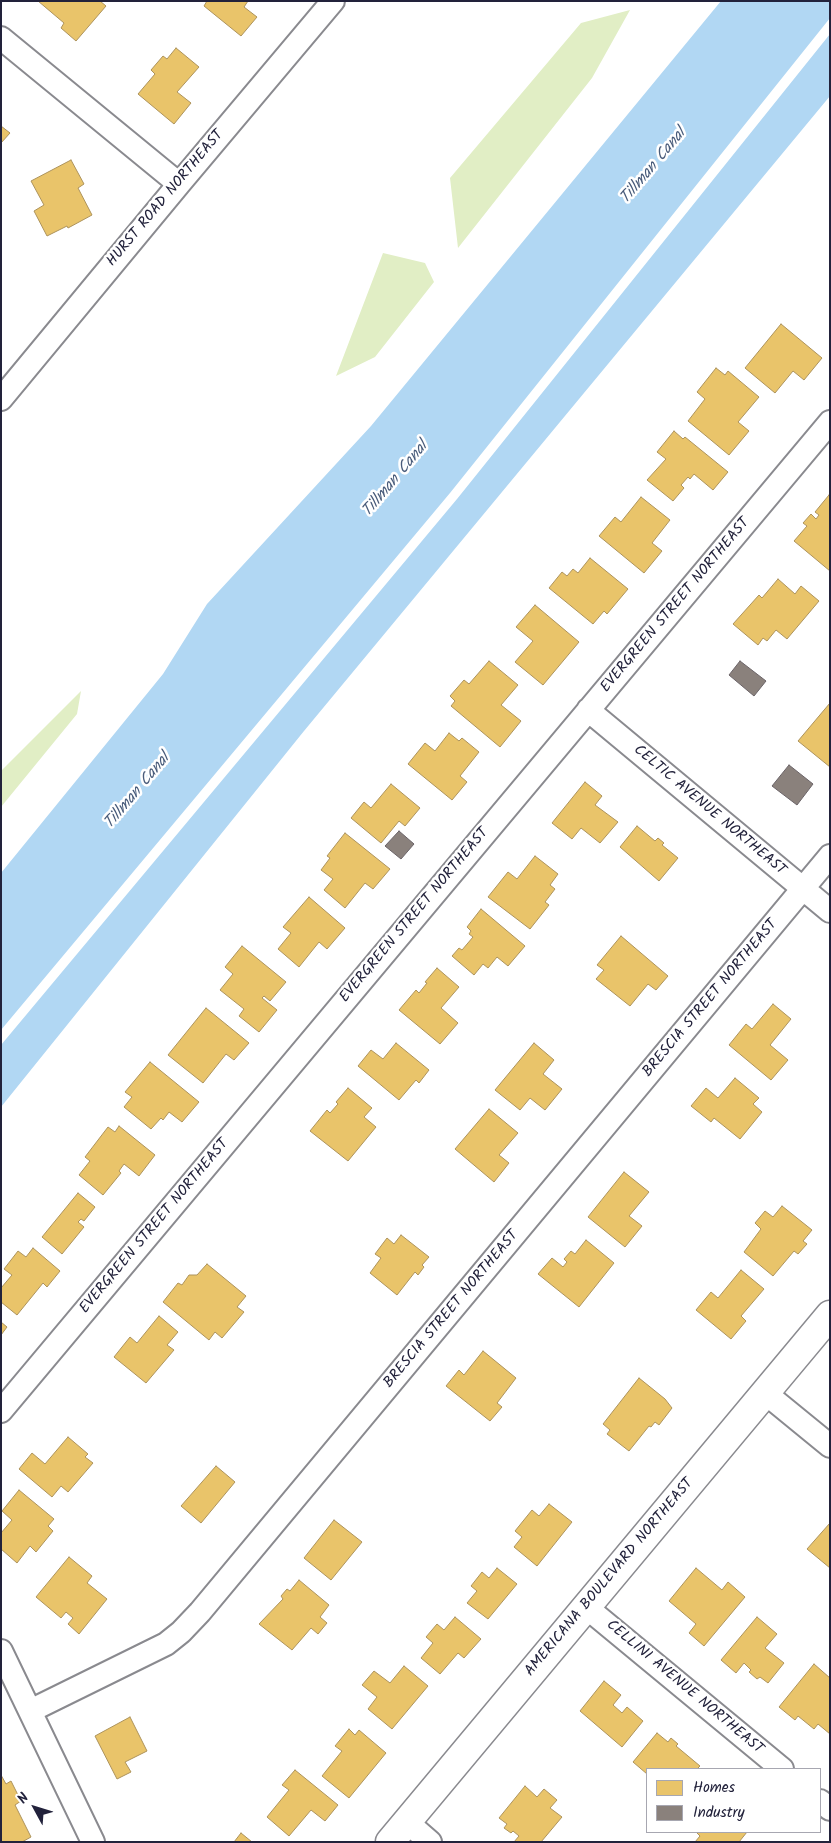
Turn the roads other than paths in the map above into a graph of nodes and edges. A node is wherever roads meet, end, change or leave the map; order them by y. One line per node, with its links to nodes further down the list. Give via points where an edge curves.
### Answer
1 (333, 1): 3 (street, HURST ROAD NORTHEAST)
2 (1, 38): 3 (street)
3 (178, 184): 4 (street, HURST ROAD NORTHEAST)
4 (1, 399)
5 (830, 422): 6 (street, EVERGREEN STREET NORTHEAST)
6 (588, 710): 8 (street, CELTIC AVENUE NORTHEAST); 12 (street, EVERGREEN STREET NORTHEAST)
7 (830, 856): 8 (street, BRESCIA STREET NORTHEAST)
8 (803, 889): 9 (street, CELTIC AVENUE NORTHEAST); 16 (street, BRESCIA STREET NORTHEAST, via 200,1612 166,1644)
9 (830, 912)
10 (830, 1315): 11 (street, AMERICANA BOULEVARD NORTHEAST)
11 (764, 1392): 13 (street); 14 (street, AMERICANA BOULEVARD NORTHEAST)
12 (1, 1411)
13 (830, 1446)
14 (586, 1606): 17 (street, CELLINI AVENUE NORTHEAST); 18 (street, AMERICANA BOULEVARD NORTHEAST)
15 (1, 1652): 16 (street)
16 (30, 1711): 19 (street)
17 (781, 1768)
18 (398, 1832): 20 (street)
19 (93, 1842)
20 (430, 1842)

